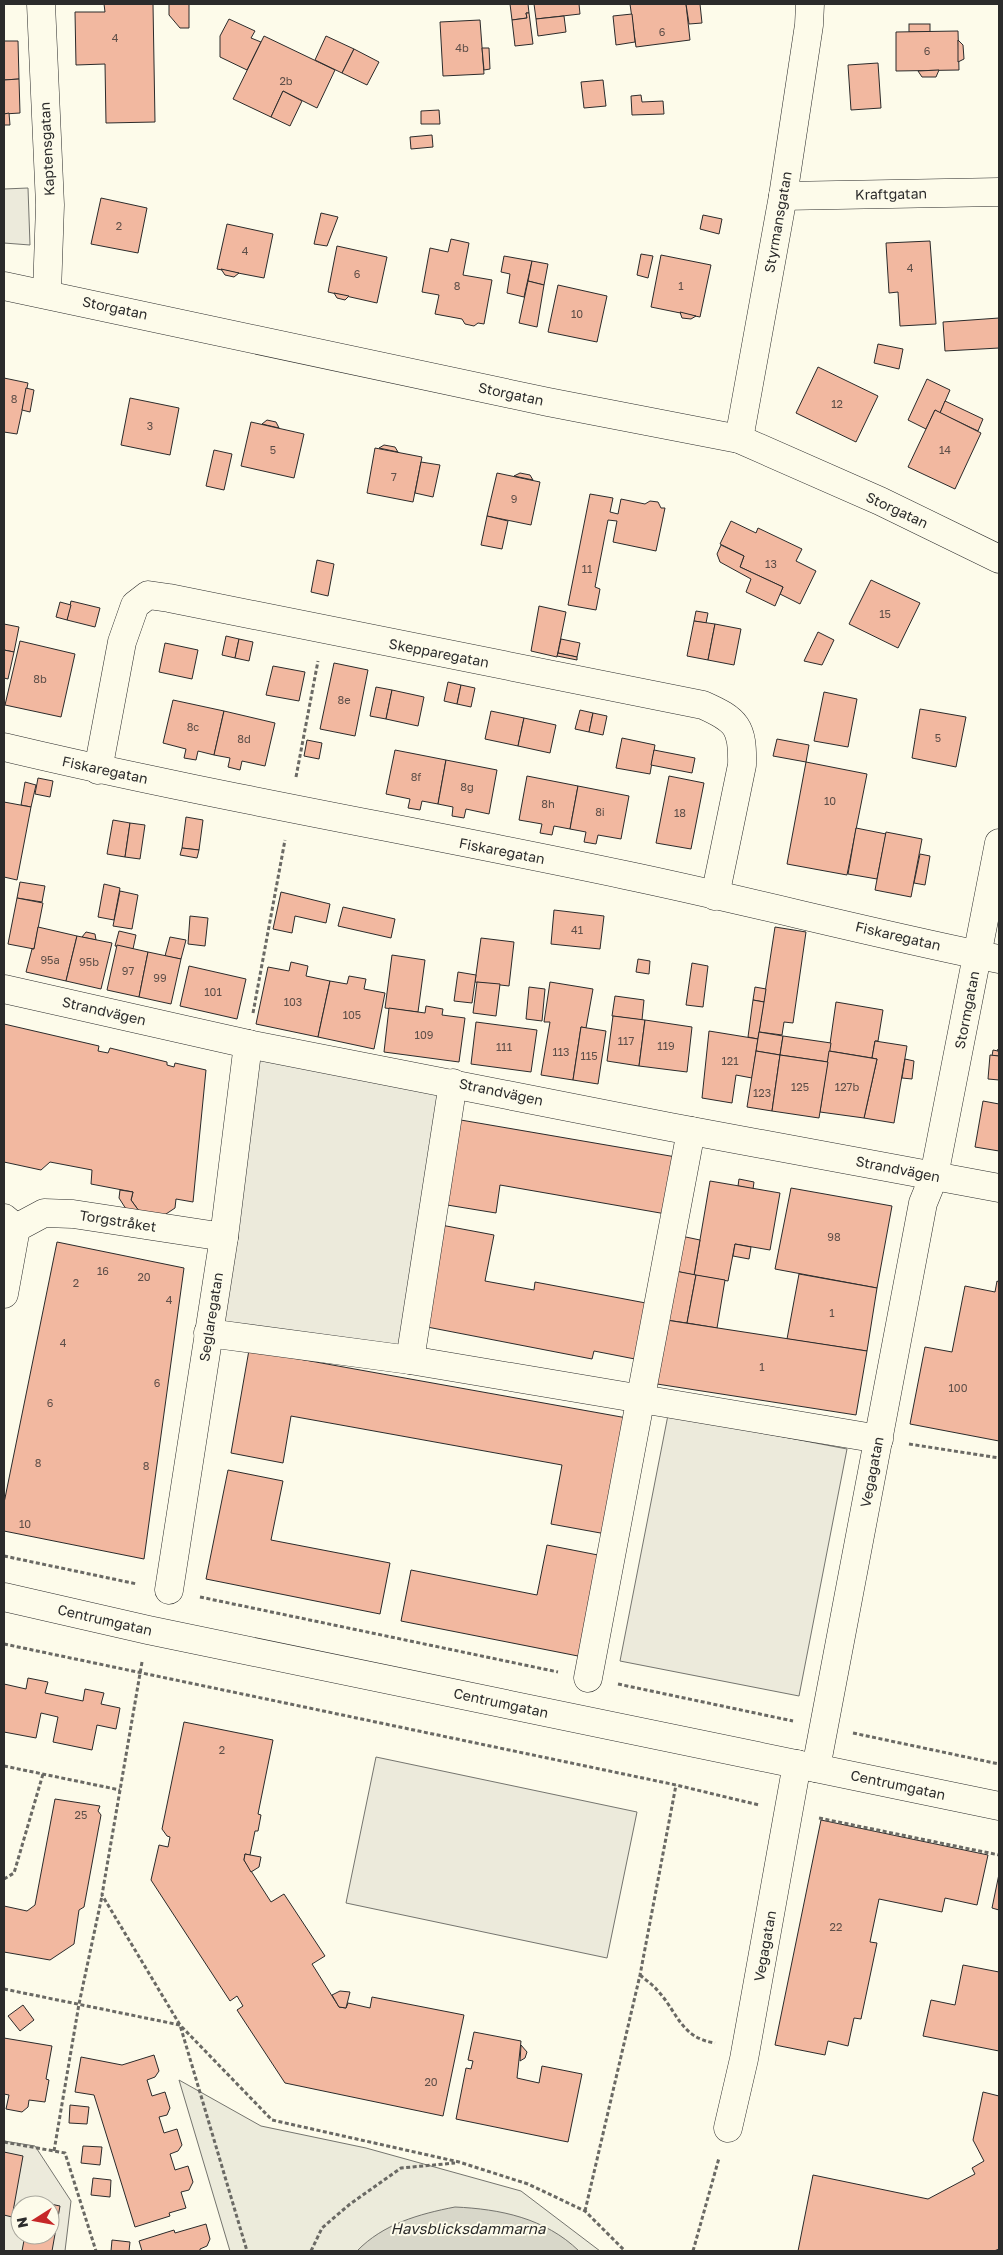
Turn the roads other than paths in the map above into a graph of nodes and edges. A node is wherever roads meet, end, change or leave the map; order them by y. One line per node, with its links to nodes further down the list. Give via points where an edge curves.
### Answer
1 (41, 4): 6 (street, Kaptensgatan, via 50,205)
2 (810, 4): 4 (street, Styrmansgatan)
3 (999, 192): 4 (street, Kraftgatan)
4 (782, 196): 7 (street, Styrmansgatan)
5 (4, 286): 6 (street, Storgatan)
6 (47, 293): 7 (street, Storgatan, via 548,402)
7 (739, 439): 8 (street, Storgatan, via 880,501)
8 (999, 559)
9 (4, 747): 10 (street, Fiskaregatan)
10 (98, 770): 12 (street, Fiskaregatan, via 625,875); 12 (street, Skepparegatan, via 122,642 135,605 148,595 693,703 725,715 738,728 743,748)
11 (999, 843): 13 (street, Stormgatan)
12 (715, 896): 13 (street, Fiskaregatan)
13 (988, 957): 18 (street, Stormgatan)
14 (4, 989): 15 (street, Strandvägen)
15 (248, 1044): 16 (street, Strandvägen); 21 (street, Seglaregatan)
16 (453, 1083): 17 (street, Strandvägen); 24 (street)
17 (691, 1131): 18 (street, Strandvägen); 25 (street)
18 (934, 1176): 19 (street, Strandvägen); 26 (street, Vegagatan, via 923,1203)
19 (999, 1188)
20 (10, 1223): 21 (street, Torgstråket, via 44,1213 73,1214); 22 (street)
21 (224, 1237): 23 (street, Seglaregatan)
22 (4, 1294)
23 (208, 1333): 24 (street); 27 (street, Seglaregatan)
24 (410, 1360): 25 (street)
25 (641, 1399): 26 (street); 29 (street)
26 (879, 1439): 30 (street, Vegagatan, via 824,1727)
27 (168, 1590)
28 (4, 1598): 30 (street, Centrumgatan)
29 (588, 1678)
30 (806, 1766): 31 (street, Centrumgatan); 32 (street, Vegagatan, via 790,1812)
31 (999, 1806)
32 (728, 2128)

